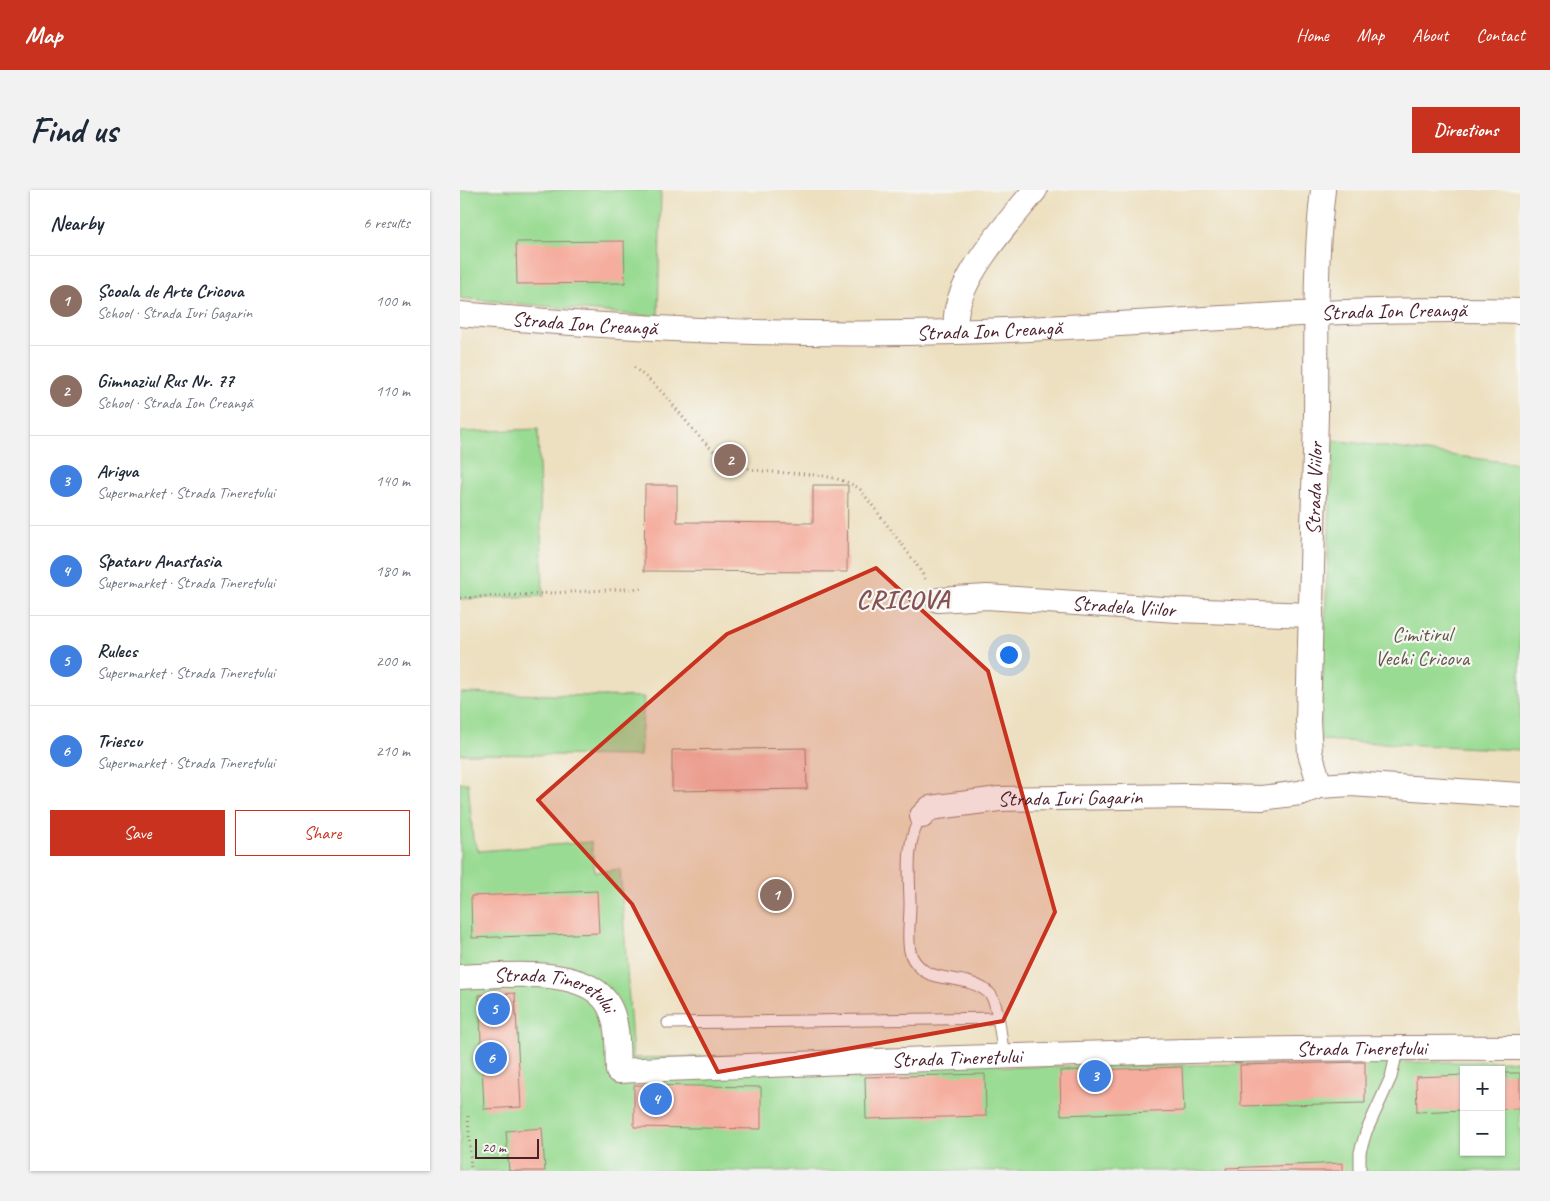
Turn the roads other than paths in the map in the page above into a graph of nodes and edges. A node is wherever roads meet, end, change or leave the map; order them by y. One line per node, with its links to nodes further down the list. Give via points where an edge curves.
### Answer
1 (1035, 190): 6 (street, via 993,241 968,281 957,306)
2 (1323, 190): 4 (street, Strada Viilor, via 1316,272)
3 (1520, 311): 4 (street, Strada Ion Creangă)
4 (1317, 313): 6 (street, Strada Ion Creangă); 8 (street, Strada Viilor)
5 (460, 314): 6 (street, Strada Ion Creangă, via 567,324 738,333)
6 (954, 332)
7 (938, 600): 8 (street, Stradela Viilor, via 987,597)
8 (1311, 615): 9 (street, Strada Viilor, via 1308,721 1310,753)
9 (1320, 786): 10 (street, Strada Iuri Gagarin, via 1351,784); 11 (street, Strada Iuri Gagarin, via 1300,793 1262,798 999,798 930,808)
10 (1520, 794)
11 (922, 816): 13 (lane, Strada Iuri Gagarin, via 912,836 910,854 910,953 924,972 981,987 991,995)
12 (460, 977): 17 (street, Strada Tineretului, via 542,975 576,981 597,992 609,1006 617,1035 618,1071)
13 (998, 1018): 14 (lane); 17 (lane, Strada Iuri Gagarin)
14 (668, 1023)
15 (1398, 1047): 16 (street, Strada Tineretului); 17 (street, Strada Tineretului); 18 (lane, via 1390,1077 1366,1132 1360,1152)
16 (1520, 1048)
17 (1004, 1057)
18 (1360, 1171)

